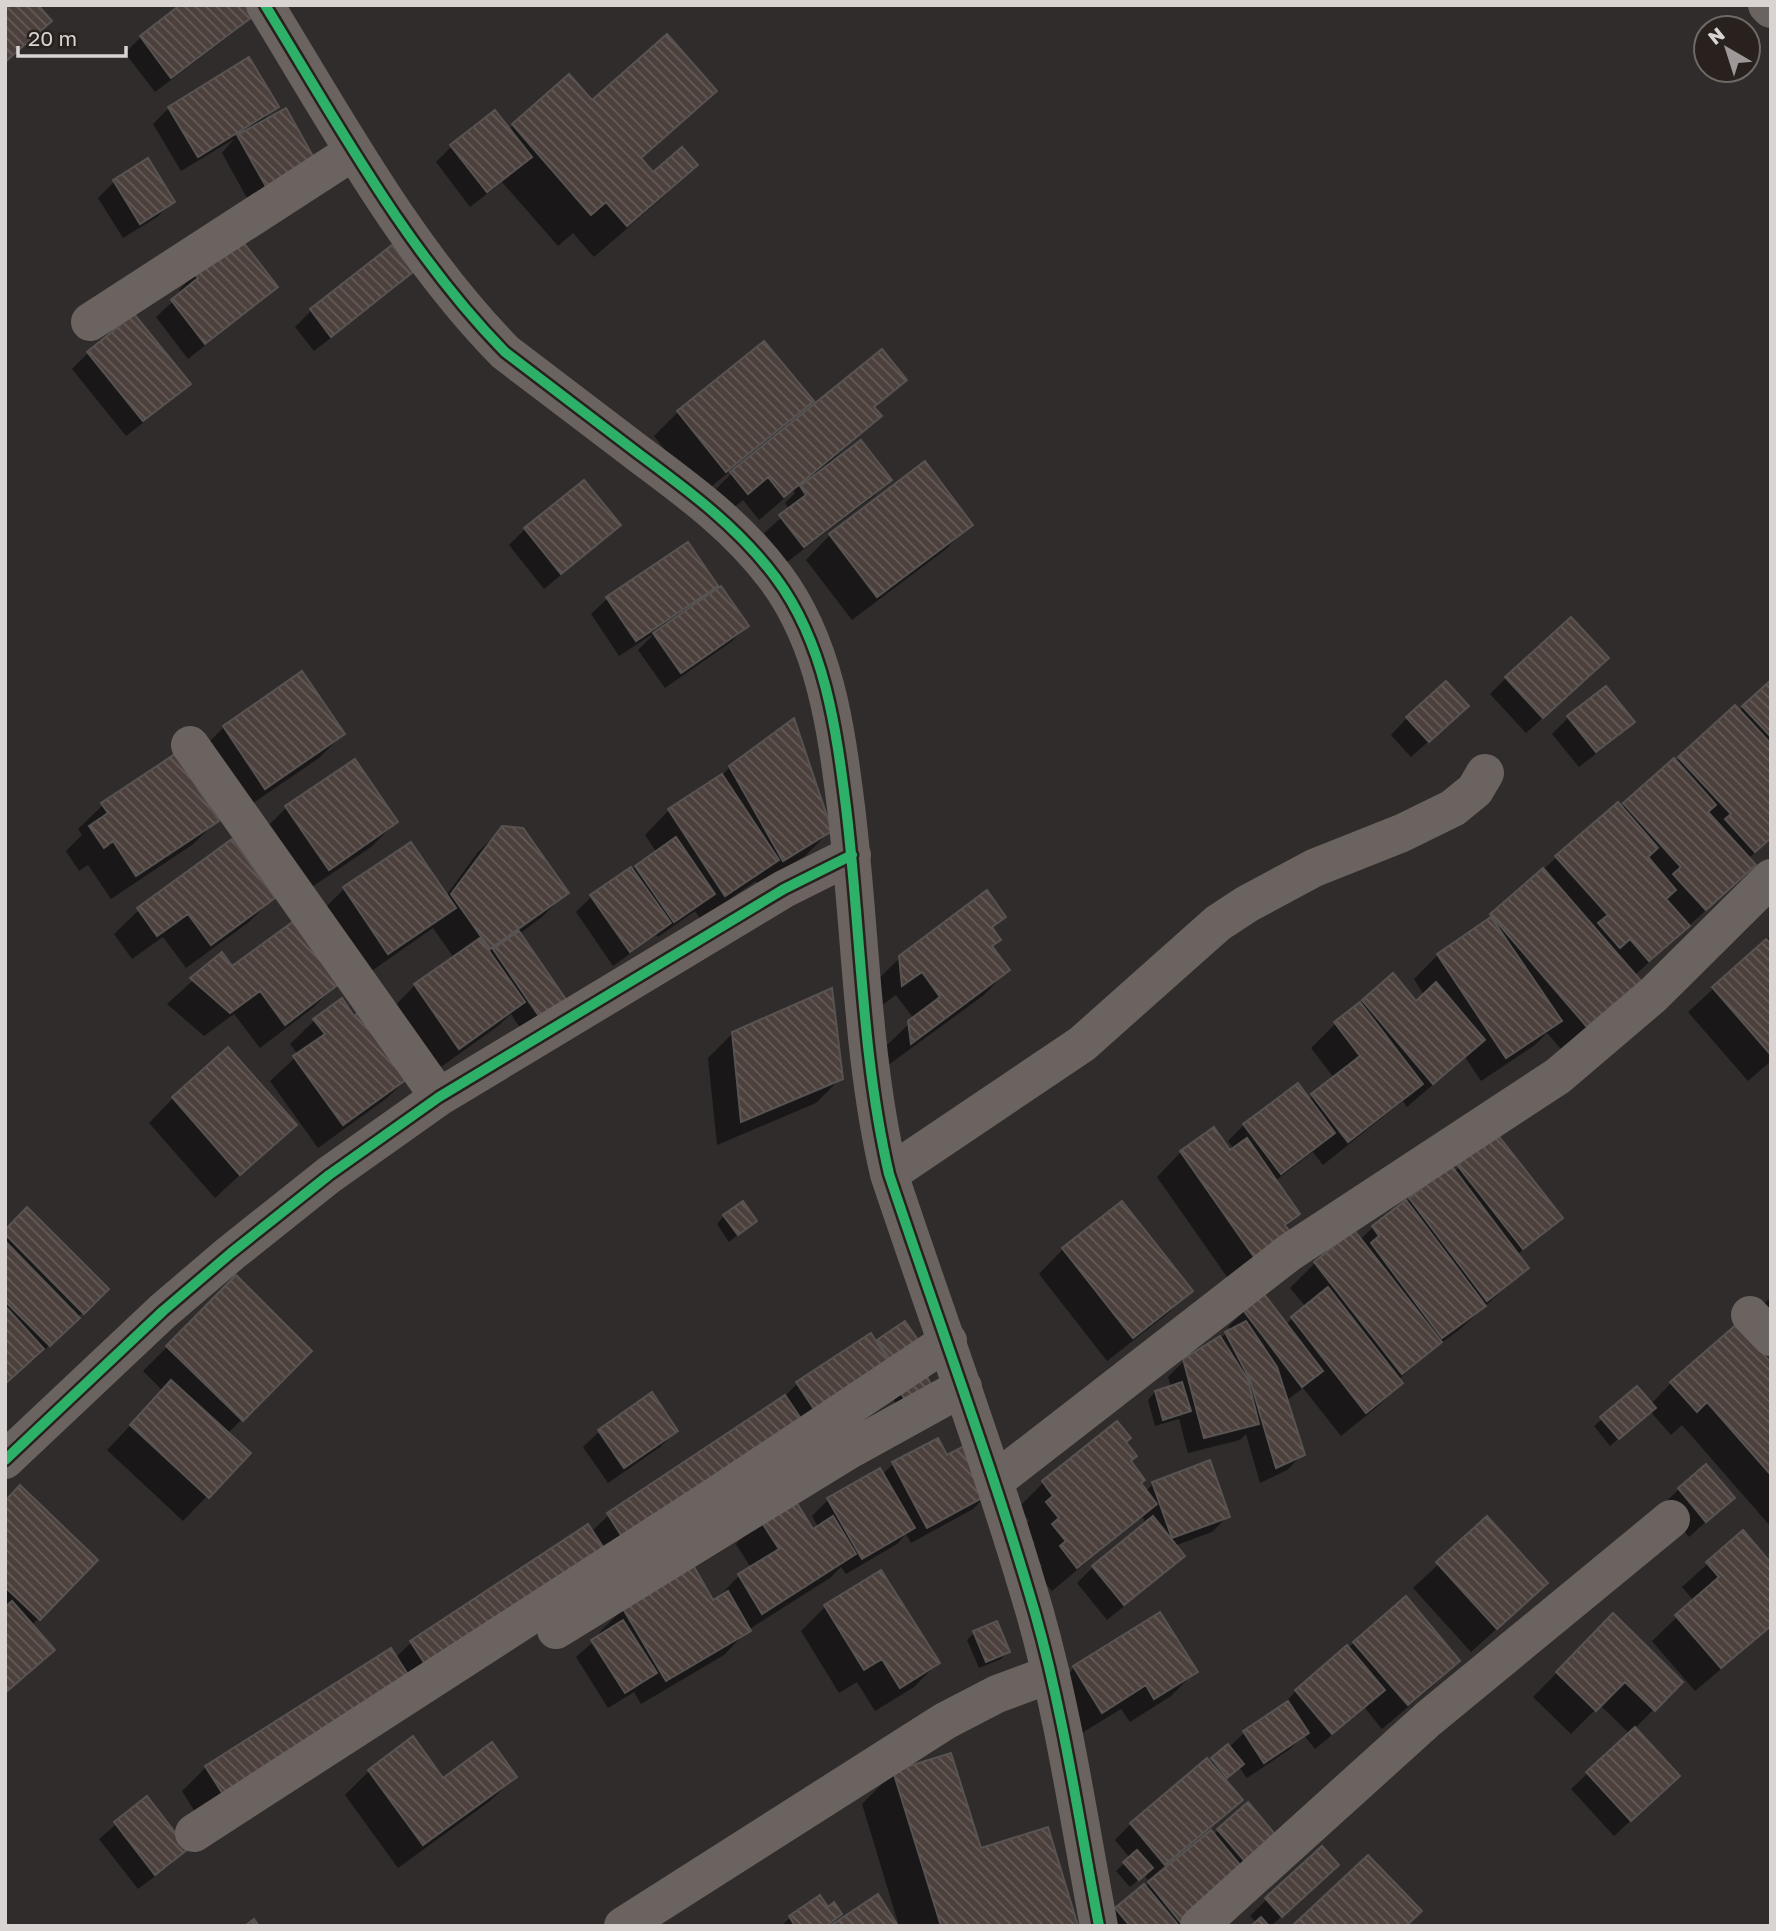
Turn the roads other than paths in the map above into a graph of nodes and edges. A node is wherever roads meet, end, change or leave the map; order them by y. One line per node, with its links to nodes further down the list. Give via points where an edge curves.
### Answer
1 (265, 5): 4 (street)
2 (1767, 5): 3 (street)
3 (1771, 9)
4 (354, 150): 5 (street); 8 (street, via 428,260 505,352 716,512 776,579 806,631 827,692)
5 (90, 322)
6 (190, 746): 10 (street)
7 (1485, 773): 11 (street, via 1475,790 1453,808 1314,867 1218,923 1082,1044)
8 (852, 855): 10 (street, via 784,889); 11 (street, via 871,1084)
9 (1771, 878): 15 (street, via 1652,996 1558,1076 1290,1252)
10 (439, 1097): 14 (street, via 329,1175 231,1253)
11 (889, 1174): 12 (street)
12 (948, 1341): 13 (street); 19 (street)
13 (963, 1387): 15 (street); 18 (street, via 849,1450 579,1615)
14 (5, 1460)
15 (995, 1481): 17 (street)
16 (1671, 1519): 22 (street, via 1428,1718)
17 (1051, 1674): 20 (street, via 997,1694 945,1721); 21 (street)
18 (257, 1822)
19 (194, 1833)
20 (623, 1926)
21 (1098, 1926)
22 (1199, 1926)

